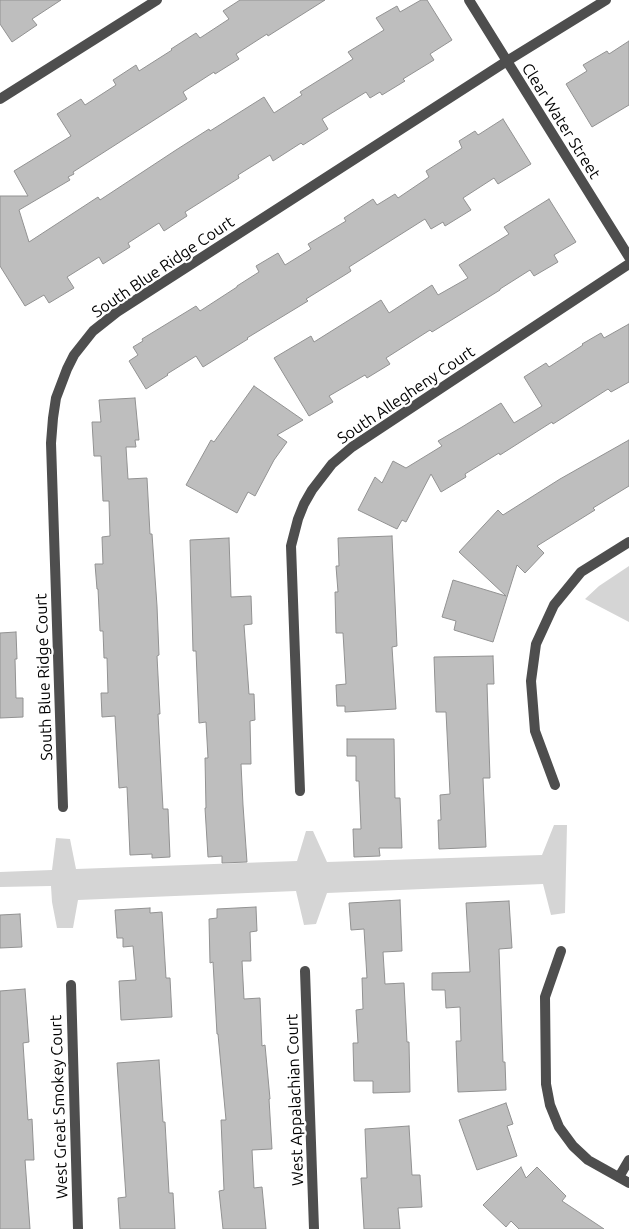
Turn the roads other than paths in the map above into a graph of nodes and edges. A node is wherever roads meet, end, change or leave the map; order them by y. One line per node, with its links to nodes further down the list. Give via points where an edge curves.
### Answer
1 (157, 0): 5 (street)
2 (469, 0): 4 (street, Clear Water Street)
3 (606, 0): 4 (street, South Blue Ridge Court)
4 (507, 62): 6 (street, Clear Water Street); 11 (street, South Blue Ridge Court, via 116,312 93,331 74,355 56,398 51,443)
5 (0, 99)
6 (629, 257)
7 (629, 264): 10 (street, South Allegheny Court, via 352,447 332,464 312,490 298,519 291,546)
8 (629, 542): 9 (street, via 581,572 554,605 536,644 531,681 535,731)
9 (555, 785)
10 (300, 791)
11 (63, 807)
12 (561, 951): 16 (street, via 544,997 546,1084 550,1105 558,1127 573,1146 588,1160)
13 (305, 970): 19 (street, West Appalachian Court)
14 (71, 985): 18 (street, West Great Smokey Court)
15 (629, 1160): 16 (street)
16 (619, 1177): 17 (street)
17 (629, 1183)
18 (78, 1229)
19 (314, 1229)

